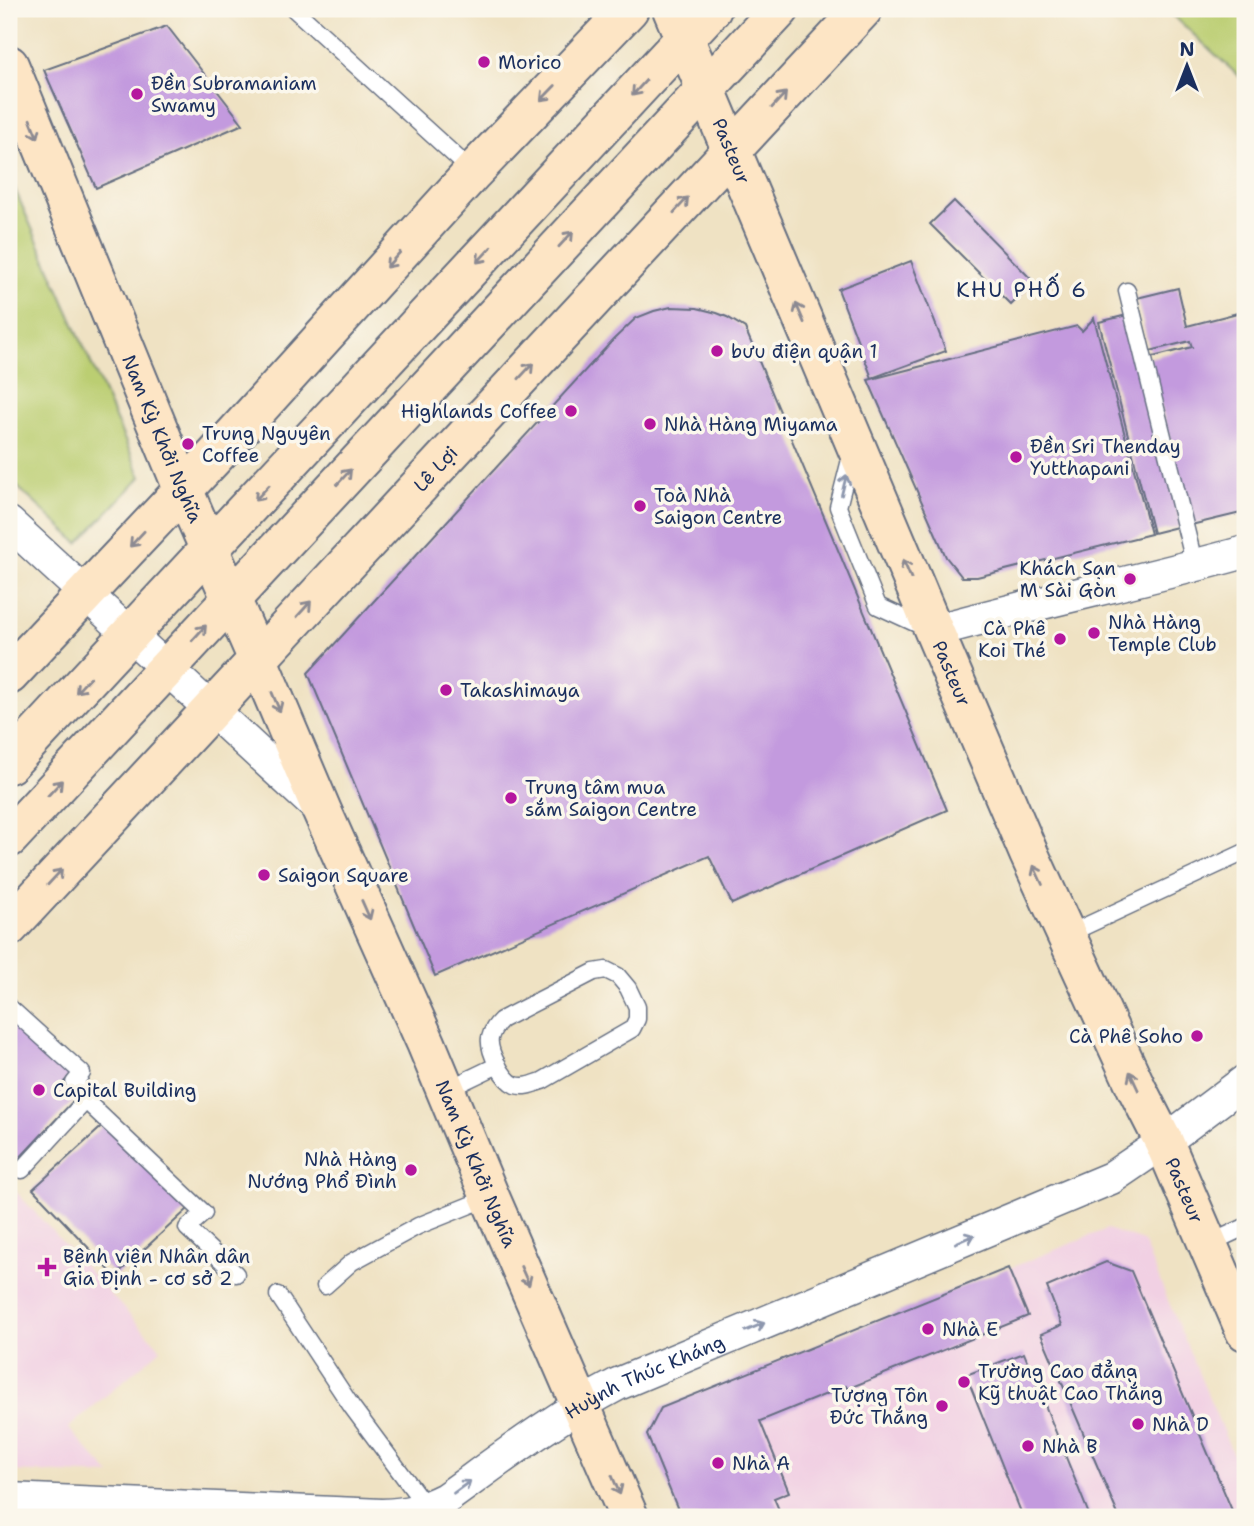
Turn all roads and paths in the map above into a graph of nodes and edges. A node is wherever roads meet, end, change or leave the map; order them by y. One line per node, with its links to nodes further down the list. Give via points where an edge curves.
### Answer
1 (294, 9): 10 (lane)
2 (629, 9): 10 (street, one-way to 10)
3 (712, 9): 6 (street)
4 (780, 9): 8 (street)
5 (863, 9): 9 (street, Lê Lợi, one-way to 5)
6 (678, 23): 8 (street, Pasteur); 14 (street, one-way to 14)
7 (9, 65): 12 (street, Nam Kỳ Khởi Nghĩa, one-way to 12)
8 (706, 89): 9 (street, Pasteur); 18 (street, one-way to 8)
9 (733, 150): 19 (street, Pasteur, one-way to 9); 21 (street, Lê Lợi, one-way to 9)
10 (473, 172): 12 (street, one-way to 12)
11 (1127, 291): 16 (lane)
12 (183, 489): 14 (street, Nam Kỳ Khởi Nghĩa); 17 (street, one-way to 17)
13 (9, 523): 17 (street, Nam Kỳ Khởi Nghĩa)
14 (209, 549): 18 (street, Nam Kỳ Khởi Nghĩa); 20 (street)
15 (1245, 552): 16 (street)
16 (1195, 566): 19 (street)
17 (85, 594): 20 (street, Nam Kỳ Khởi Nghĩa); 23 (street)
18 (231, 598): 21 (street, Nam Kỳ Khởi Nghĩa); 22 (street, one-way to 18)
19 (934, 631): 30 (street, Pasteur, one-way to 19)
20 (130, 636): 22 (street, Nam Kỳ Khởi Nghĩa); 25 (street, one-way to 25)
21 (258, 660): 24 (street, Lê Lợi); 26 (street, Nam Kỳ Khởi Nghĩa, one-way to 26)
22 (167, 668): 24 (street, Nam Kỳ Khởi Nghĩa); 27 (street, one-way to 22)
23 (9, 675)
24 (212, 709): 26 (street, Nam Kỳ Khởi Nghĩa); 29 (street, Lê Lợi, one-way to 24)
25 (9, 764)
26 (322, 811): 34 (street, Nam Kỳ Khởi Nghĩa, one-way to 34)
27 (9, 838)
28 (1245, 852): 30 (lane)
29 (9, 926)
30 (1066, 935): 36 (street, Pasteur, one-way to 30)
31 (9, 1007): 35 (lane, via 82,1073 74,1083 89,1097)
32 (498, 1065): 32 (lane, via 490,1038 501,1020 594,972 606,970 628,988 637,1007 638,1019 632,1029 528,1086 514,1085); 34 (lane)
33 (1245, 1081): 36 (street, Huỳnh Thúc Kháng)
34 (446, 1090): 38 (street, Nam Kỳ Khởi Nghĩa)
35 (86, 1101): 37 (lane); 41 (lane, via 204,1213 187,1228)
36 (1164, 1142): 40 (street, Pasteur); 45 (street, Huỳnh Thúc Kháng, one-way to 36, via 1111,1178)
37 (22, 1170)
38 (490, 1197): 42 (lane, via 418,1226 352,1262); 45 (street, Nam Kỳ Khởi Nghĩa, one-way to 45)
39 (1245, 1227): 40 (lane)
40 (1208, 1244): 44 (street, Pasteur)
41 (236, 1274)
42 (326, 1286)
43 (278, 1295): 47 (lane, via 352,1407)
44 (1245, 1331)
45 (581, 1404): 47 (street, Huỳnh Thúc Kháng, one-way to 45); 48 (street, Nam Kỳ Khởi Nghĩa, one-way to 48)
46 (9, 1499): 47 (street, Huỳnh Thúc Kháng, via 382,1515)
47 (427, 1508)
48 (629, 1517)

